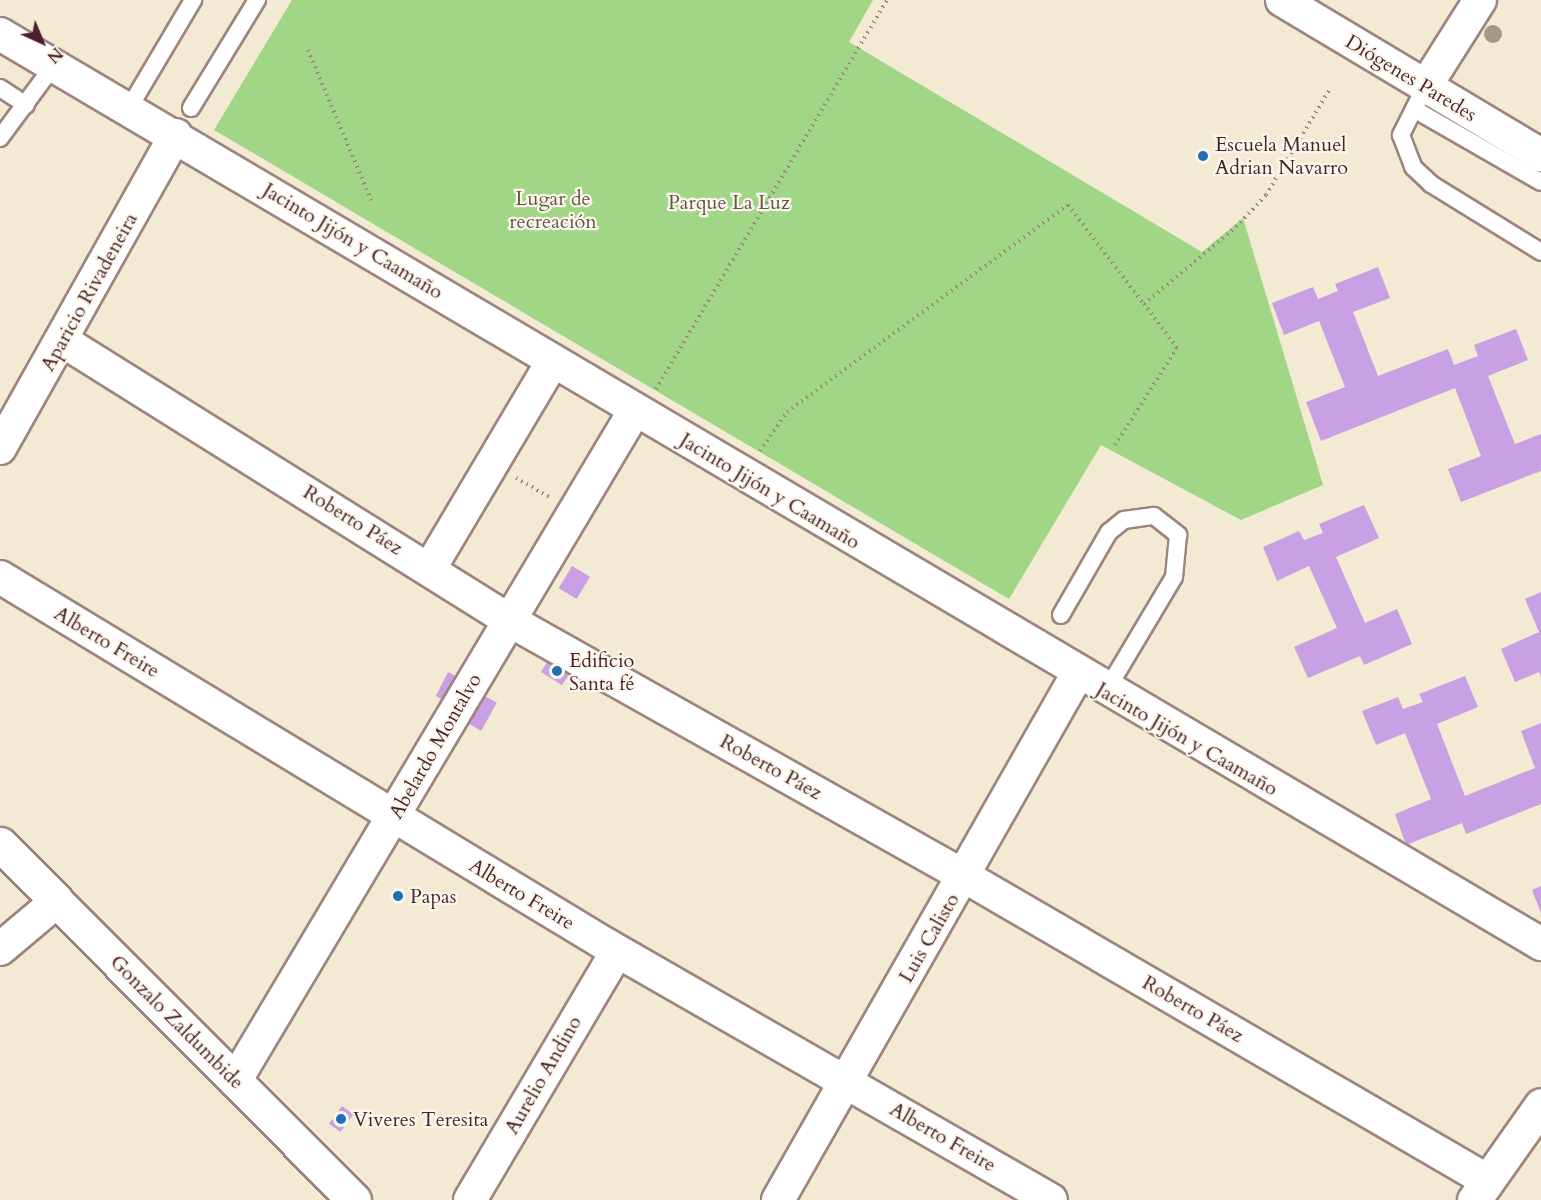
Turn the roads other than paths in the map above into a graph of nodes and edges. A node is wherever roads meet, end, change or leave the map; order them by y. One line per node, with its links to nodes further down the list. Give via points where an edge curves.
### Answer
1 (193, 0): 10 (lane)
2 (257, 0): 11 (lane)
3 (1282, 0): 8 (street, Diógenes Paredes)
4 (1480, 0): 8 (street)
5 (0, 34): 6 (street, Jacinto Jijón y Caamaño)
6 (54, 65): 9 (lane); 10 (street, Jacinto Jijón y Caamaño)
7 (0, 88): 9 (lane)
8 (1420, 98): 14 (street, Diógenes Paredes); 15 (lane); 16 (lane, via 1401,135 1402,147 1420,176)
9 (26, 105): 13 (lane)
10 (129, 108): 12 (street, Jacinto Jijón y Caamaño)
11 (191, 108)
12 (176, 135): 17 (street, Aparicio Rivadeneira); 18 (street, Jacinto Jijón y Caamaño)
13 (0, 138)
14 (1541, 155)
15 (1541, 183)
16 (1541, 252)
17 (63, 341): 20 (street, Aparicio Rivadeneira); 21 (street, Roberto Páez)
18 (553, 361): 19 (street, Jacinto Jijón y Caamaño); 21 (street)
19 (642, 405): 24 (street, Abelardo Montalvo); 25 (street, Jacinto Jijón y Caamaño)
20 (0, 448)
21 (430, 568): 24 (street, Roberto Páez)
22 (0, 577): 26 (street, Alberto Freire)
23 (1061, 615): 25 (lane, via 1109,532 1124,520 1154,516 1178,535 1174,577)
24 (507, 619): 26 (street, Abelardo Montalvo); 28 (street, Roberto Páez)
25 (1078, 687): 28 (street, Luis Calisto); 30 (street, Jacinto Jijón y Caamaño)
26 (394, 818): 32 (street, Alberto Freire); 33 (street, Abelardo Montalvo)
27 (0, 844): 29 (street, Gonzalo Zaldumbide)
28 (964, 876): 34 (street, Luis Calisto); 36 (street, Roberto Páez)
29 (57, 901): 31 (street); 33 (street, Gonzalo Zaldumbide)
30 (1541, 944)
31 (0, 949)
32 (617, 951): 34 (street, Alberto Freire); 38 (street, Aurelio Andino)
33 (235, 1081): 37 (street, Gonzalo Zaldumbide)
34 (846, 1081): 39 (street, Luis Calisto); 40 (street, Alberto Freire)
35 (1541, 1105): 36 (street)
36 (1481, 1190)
37 (354, 1200)
38 (470, 1200)
39 (778, 1200)
40 (1051, 1200)

